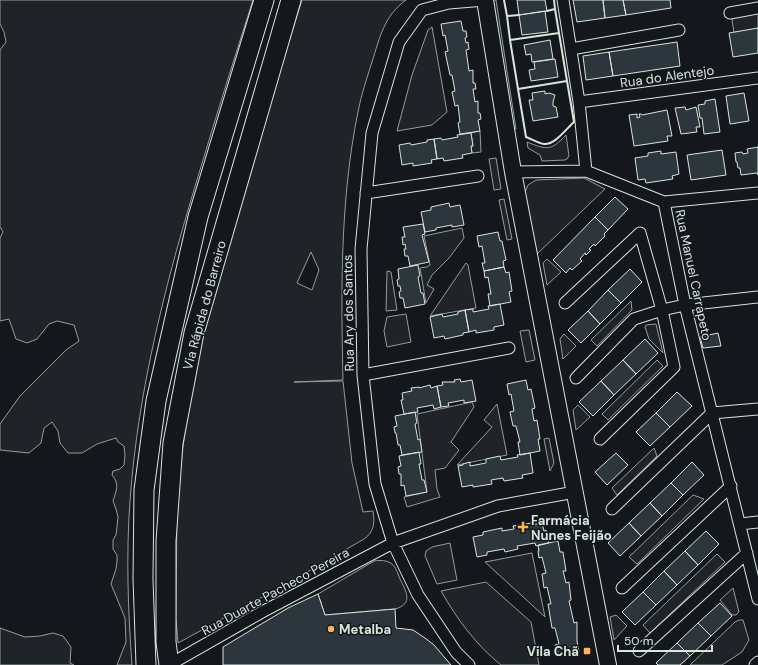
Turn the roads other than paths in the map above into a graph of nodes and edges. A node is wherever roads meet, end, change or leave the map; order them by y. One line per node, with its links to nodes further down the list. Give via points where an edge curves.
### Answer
1 (264, 0): 38 (highway, Via Rápida do Barreiro, via 198,217 156,401 144,490 143,579)
2 (291, 0): 39 (highway, Via Rápida do Barreiro, via 194,333 173,443 166,541 166,642)
3 (485, 0): 12 (main road); 14 (street, Rua Ary dos Santos, via 449,3 422,10 399,42 372,133)
4 (563, 0): 8 (street)
5 (758, 8): 6 (street)
6 (730, 13)
7 (679, 30): 8 (street)
8 (571, 48): 10 (street)
9 (758, 78): 10 (street, Rua do Alentejo)
10 (579, 102): 11 (street)
11 (586, 171): 12 (street, Rua Manuel Carrapeto); 16 (street, Rua Manuel Carrapeto)
12 (513, 172): 28 (main road)
13 (478, 176): 14 (street)
14 (366, 193): 22 (street, Rua Ary dos Santos, via 361,249)
15 (758, 193): 16 (street)
16 (664, 202): 19 (street, Rua Manuel Carrapeto)
17 (758, 297): 19 (street)
18 (565, 303): 20 (street, via 640,233)
19 (685, 305): 20 (street); 25 (street, Rua Manuel Carrapeto)
20 (662, 310): 23 (street, via 634,319); 26 (street, via 674,367)
21 (509, 348): 22 (street)
22 (364, 375): 32 (street, Rua Ary dos Santos, via 375,484)
23 (576, 378)
24 (758, 408): 25 (street)
25 (712, 413): 27 (street, Rua Manuel Carrapeto); 29 (street)
26 (600, 439)
27 (730, 486): 31 (street, Rua Manuel Carrapeto); 34 (street)
28 (575, 492): 32 (street, Rua Duarte Pacheco Pereira, via 498,506); 41 (main road)
29 (612, 509)
30 (758, 522): 31 (street)
31 (740, 524): 33 (street, Rua Manuel Carrapeto)
32 (394, 543): 39 (street, Rua Duarte Pacheco Pereira, via 262,612); 40 (street, Rua Ary dos Santos, via 418,595 456,652)
33 (747, 553): 35 (street, Rua Manuel Carrapeto); 36 (street)
34 (622, 588)
35 (758, 599)
36 (639, 651)
37 (758, 662): 42 (street)
38 (146, 665)
39 (169, 665)
40 (469, 665)
41 (608, 665)
42 (755, 665)

